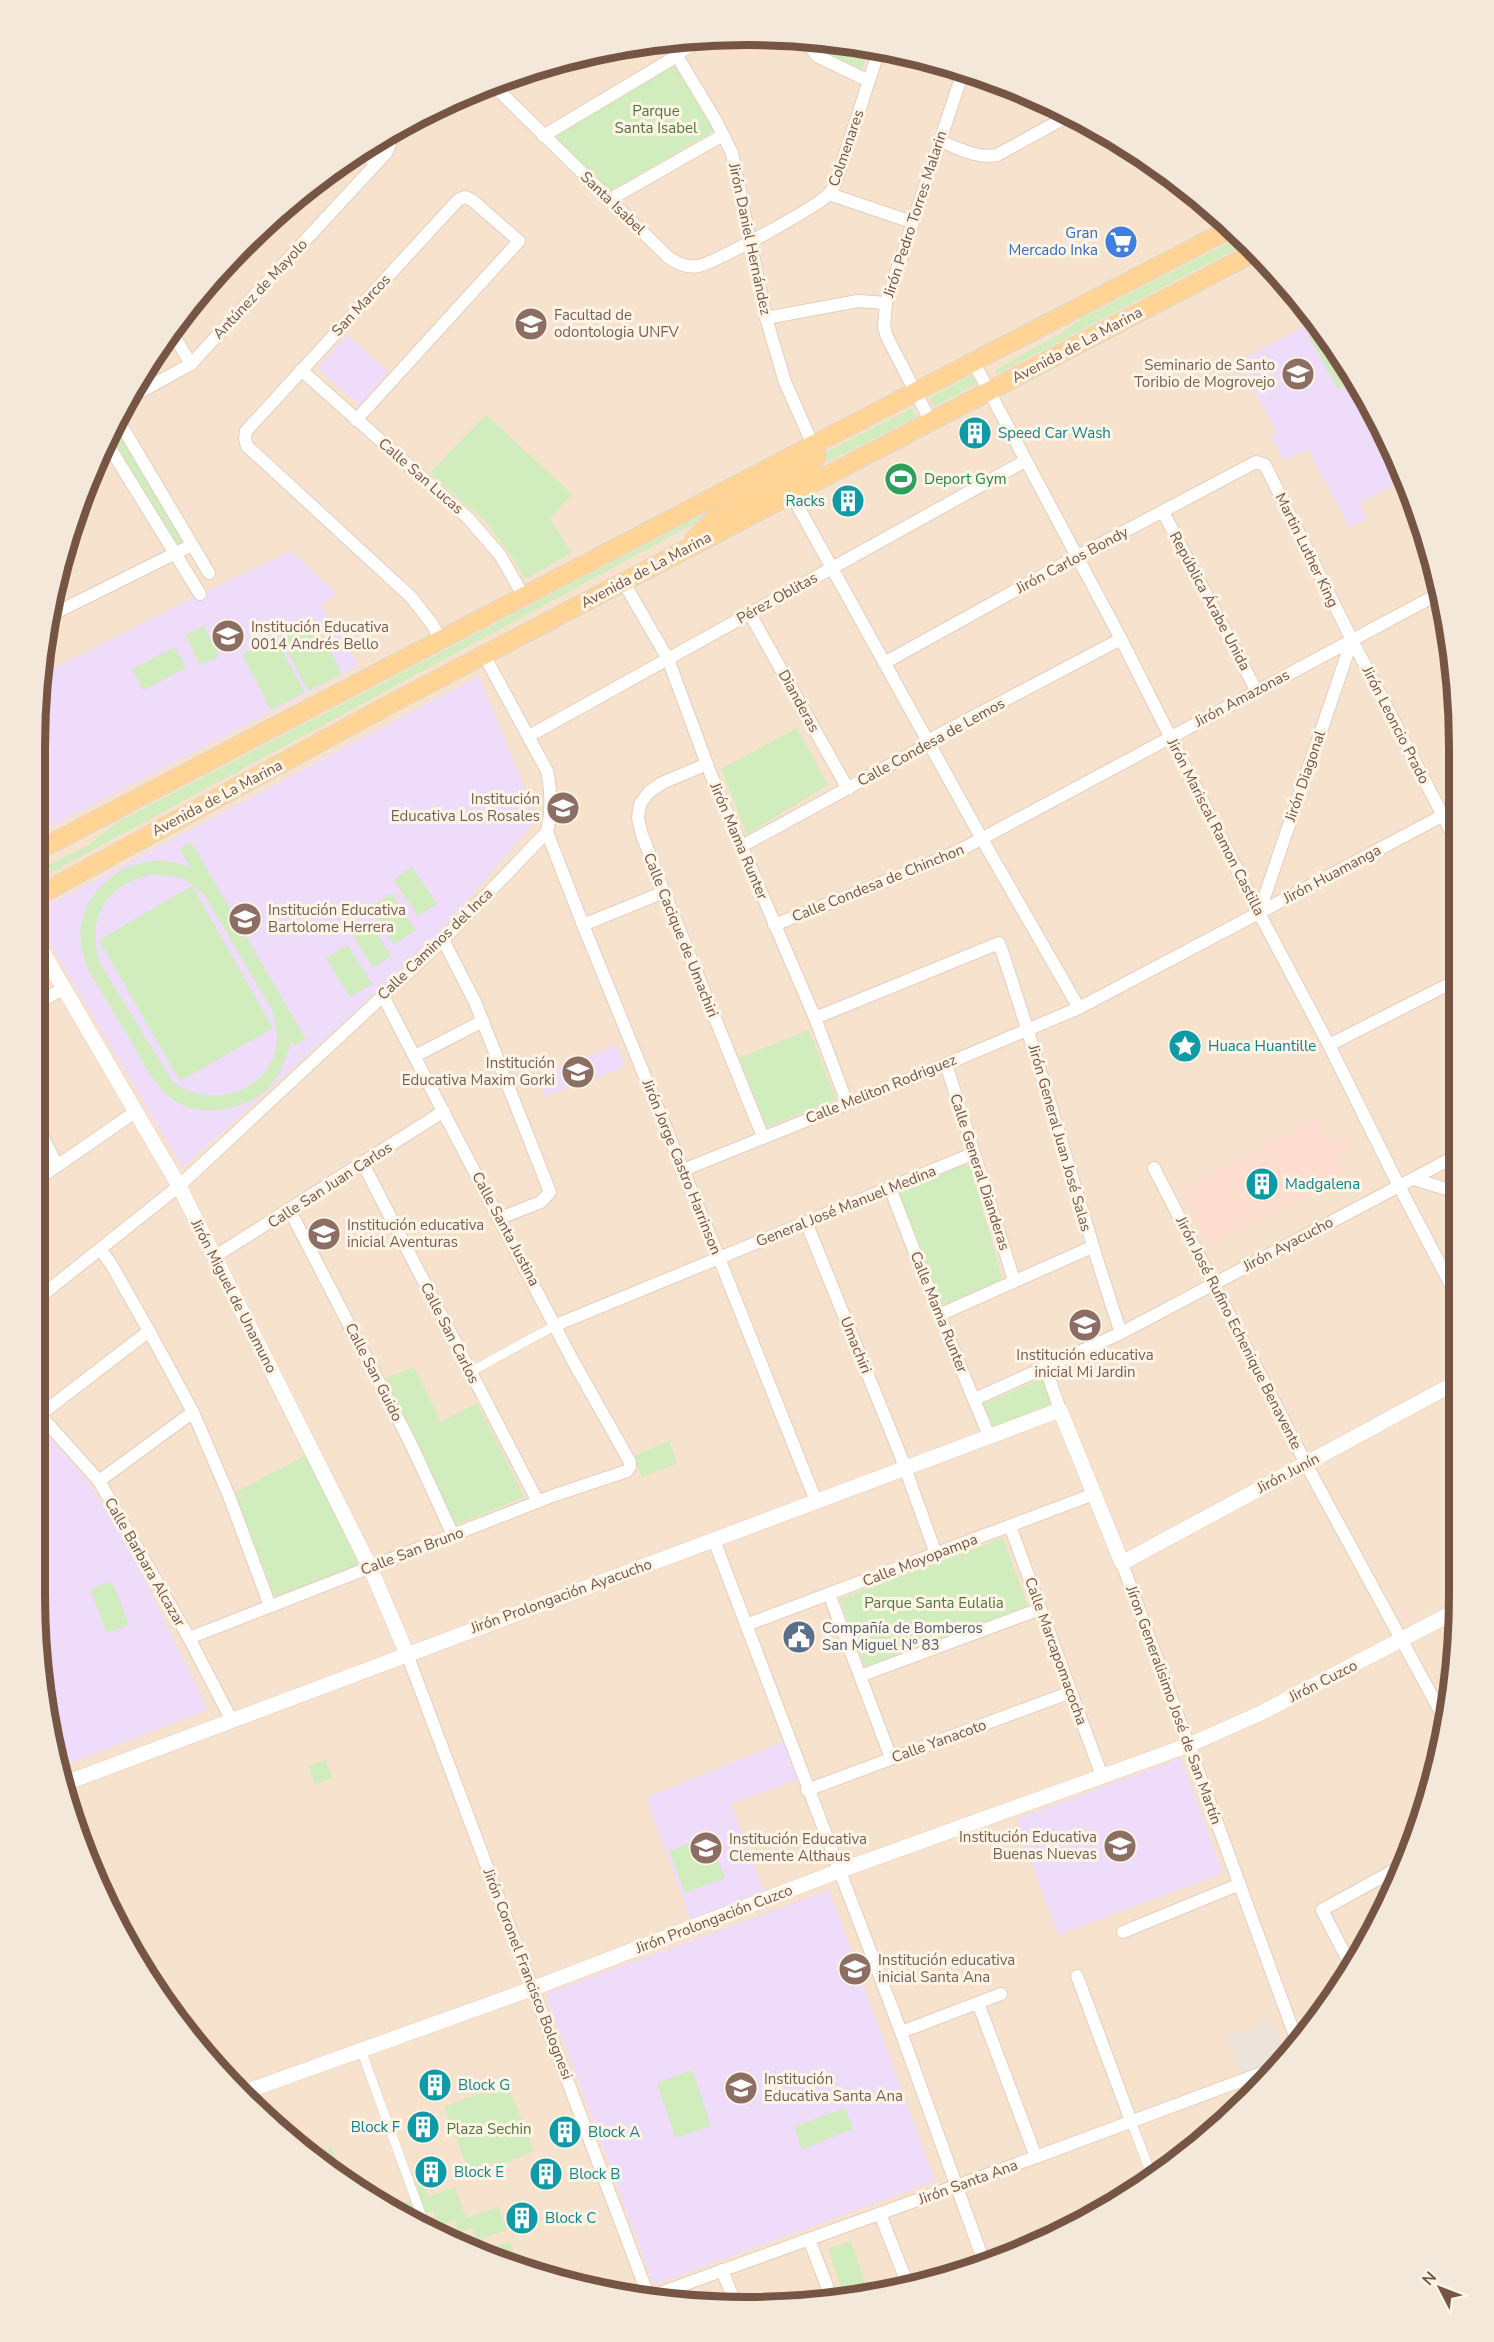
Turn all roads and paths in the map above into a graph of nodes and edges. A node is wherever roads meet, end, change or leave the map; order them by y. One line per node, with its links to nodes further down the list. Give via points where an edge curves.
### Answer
1 (690, 48): 4 (street)
2 (673, 49): 4 (street, Jirón Daniel Hernández)
3 (811, 49): 7 (street, via 817,56)
4 (677, 56): 10 (street, Jirón Daniel Hernández); 11 (street)
5 (877, 57): 7 (street, Colmenares)
6 (961, 78): 12 (street, Jirón Pedro Torres Malarin)
7 (869, 81): 16 (street, Colmenares)
8 (498, 90): 11 (street, Santa Isabel)
9 (1062, 120): 12 (street, via 988,157)
10 (723, 135): 17 (street); 20 (street, Jirón Daniel Hernández, via 732,153)
11 (543, 136): 17 (street, Santa Isabel)
12 (940, 141): 18 (street, Jirón Pedro Torres Malarin)
13 (390, 143): 15 (street, Antúnez de Mayolo)
14 (369, 156): 15 (street)
15 (375, 165): 26 (street, Antúnez de Mayolo)
16 (830, 194): 18 (street); 20 (street, Colmenares)
17 (609, 200): 20 (street, Santa Isabel, via 678,264 698,266)
18 (912, 222): 22 (street, Jirón Pedro Torres Malarin)
19 (1224, 232): 25 (main road, Avenida de La Marina)
20 (751, 241): 23 (street, Jirón Daniel Hernández)
21 (1248, 256): 30 (main road, Avenida de La Marina)
22 (885, 303): 23 (street, via 858,301); 29 (street, Jirón Pedro Torres Malarin, via 887,338)
23 (766, 318): 34 (street, Jirón Daniel Hernández, via 785,382)
24 (176, 339): 26 (street)
25 (974, 363): 29 (main road, Avenida de La Marina); 30 (street, Jirón Mariscal Ramon Castilla)
26 (191, 364): 28 (street, Antúnez de Mayolo)
27 (301, 370): 31 (street, Calle San Lucas); 31 (street, San Marcos, via 458,200 472,200 519,241); 54 (street, San Marcos, via 246,431 247,446 411,597)
28 (142, 391)
29 (916, 392): 32 (street, Jirón Pedro Torres Malarin); 34 (main road, Avenida de La Marina)
30 (989, 392): 32 (main road, Avenida de La Marina); 36 (street, Jirón Mariscal Ramon Castilla)
31 (356, 420): 48 (street, Calle San Lucas, via 489,539)
32 (931, 422): 38 (main road, Avenida de La Marina)
33 (122, 427): 40 (street)
34 (813, 445): 41 (main road, via 817,456 811,466 716,517); 48 (main road, Avenida de La Marina)
35 (111, 450): 42 (street)
36 (1025, 461): 43 (street, Jirón Mariscal Ramon Castilla); 44 (street, Pérez Oblitas)
37 (1261, 462): 39 (street, Jirón Carlos Bondy); 53 (street, Martin Luther King)
38 (791, 494): 41 (main road, Avenida de La Marina); 44 (street)
39 (1163, 512): 43 (street, Jirón Carlos Bondy); 58 (street, República Árabe Unida)
40 (192, 545): 42 (street); 45 (street)
41 (684, 551): 46 (main road, Avenida de La Marina)
42 (174, 555): 47 (street); 50 (street)
43 (1076, 557): 52 (street, Jirón Mariscal Ramon Castilla); 57 (street, Jirón Carlos Bondy)
44 (832, 567): 51 (street, Pérez Oblitas); 57 (street)
45 (210, 573)
46 (624, 583): 55 (main road, Avenida de La Marina); 56 (street, Jirón Mama Runter)
47 (200, 594)
48 (524, 597): 54 (main road, Avenida de La Marina)
49 (1433, 597): 53 (street, Jirón Amazonas)
50 (58, 612)
51 (750, 614): 56 (street, Pérez Oblitas); 63 (street, Dianderas)
52 (1121, 639): 60 (street, Jirón Mariscal Ramon Castilla); 61 (street, Calle Condesa de Lemos)
53 (1352, 639): 58 (street, Jirón Amazonas); 65 (street, Jirón Leoncio Prado); 73 (street, Jirón Diagonal)
54 (441, 641): 70 (main road, Avenida de La Marina)
55 (484, 655): 59 (street); 72 (main road, Avenida de La Marina)
56 (668, 659): 59 (street, Pérez Oblitas); 62 (street, Jirón Mama Runter)
57 (884, 663): 61 (street)
58 (1256, 690): 60 (street, Jirón Amazonas)
59 (529, 736): 67 (street, via 547,771 552,791)
60 (1170, 737): 68 (street, Jirón Amazonas); 73 (street, Jirón Mariscal Ramon Castilla)
61 (927, 741): 63 (street, Calle Condesa de Lemos); 68 (street)
62 (707, 764): 69 (street, Jirón Mama Runter); 71 (street, Calle Cacique de Umachiri, via 662,783 640,804 642,835)
63 (848, 789): 69 (street, Calle Condesa de Lemos)
64 (1449, 812): 65 (street, Jirón Huamanga)
65 (1443, 815): 66 (street, Jirón Leoncio Prado); 73 (street, Jirón Huamanga)
66 (1449, 827)
67 (547, 832): 74 (street, Jirón Jorge Castro Harrinson); 76 (street, Calle Caminos del Inca)
68 (982, 839): 75 (street, Calle Condesa de Chinchon); 82 (street)
69 (742, 846): 75 (street, Jirón Mama Runter)
70 (45, 847)
71 (664, 891): 74 (street); 92 (street, Calle Cacique de Umachiri)
72 (45, 892)
73 (1259, 913): 82 (street, Jirón Huamanga); 86 (street, Jirón Mariscal Ramon Castilla)
74 (583, 925): 99 (street, Jirón Jorge Castro Harrinson)
75 (774, 925): 83 (street, Jirón Mama Runter)
76 (443, 939): 80 (street, Calle Caminos del Inca); 84 (street)
77 (45, 956): 79 (street, Jirón Miguel de Unamuno)
78 (1449, 984): 86 (street)
79 (64, 988): 81 (street); 91 (street, Jirón Miguel de Unamuno)
80 (383, 996): 87 (street, Calle Santa Justina); 102 (street, Calle Caminos del Inca)
81 (45, 999)
82 (1078, 1008): 85 (street, Calle Meliton Rodriguez)
83 (814, 1018): 85 (street, Jirón General Juan José Salas, via 999,943); 89 (street, Jirón Mama Runter)
84 (483, 1021): 87 (street); 107 (street, via 550,1192 541,1202)
85 (1029, 1029): 88 (street, Calle Meliton Rodriguez); 109 (street, Jirón General Juan José Salas)
86 (1329, 1045): 103 (street, Jirón Mariscal Ramon Castilla)
87 (415, 1056): 90 (street, Calle Santa Justina)
88 (946, 1064): 89 (street, Calle Meliton Rodriguez); 94 (street, Calle General Dianderas)
89 (847, 1103): 92 (street, Calle Meliton Rodriguez)
90 (444, 1111): 96 (street, Calle San Juan Carlos); 107 (street, Calle Santa Justina)
91 (135, 1112): 97 (street); 102 (street, Jirón Miguel de Unamuno)
92 (763, 1137): 99 (street, Calle Meliton Rodriguez)
93 (45, 1142): 97 (street)
94 (972, 1154): 104 (street, General José Manuel Medina); 113 (street, Calle General Dianderas)
95 (1449, 1160): 101 (street, Jirón Ayacucho)
96 (363, 1164): 106 (street, Calle San Juan Carlos); 122 (street, Calle San Carlos)
97 (57, 1165): 100 (street)
98 (1154, 1168): 115 (street, Jirón José Rufino Echenique Benavente)
99 (683, 1170): 112 (street, Jirón Jorge Castro Harrinson)
100 (45, 1174)
101 (1414, 1179): 103 (street, Jirón Ayacucho); 105 (street)
102 (179, 1186): 110 (street, Calle Caminos del Inca); 111 (street, Jirón Miguel de Unamuno)
103 (1399, 1186): 114 (street, Jirón Mariscal Ramon Castilla); 115 (street, Jirón Ayacucho)
104 (890, 1188): 108 (street, General José Manuel Medina); 117 (street, Calle Mama Runter)
105 (1449, 1190)
106 (290, 1211): 111 (street, Calle San Juan Carlos); 138 (street, Calle San Guido, via 410,1442)
107 (500, 1218): 118 (street, Calle Santa Justina)
108 (806, 1222): 112 (street, General José Manuel Medina); 132 (street, Umachiri)
109 (1092, 1247): 113 (street); 120 (street, Jirón General Juan José Salas)
110 (100, 1249): 116 (street, Calle Caminos del Inca); 119 (street)
111 (214, 1257): 142 (street, Jirón Miguel de Unamuno)
112 (719, 1258): 118 (street, General José Manuel Medina); 135 (street, Jirón Jorge Castro Harrinson)
113 (1014, 1280): 117 (street)
114 (1449, 1282)
115 (1214, 1283): 120 (street, Jirón Ayacucho); 131 (street, Jirón José Rufino Echenique Benavente)
116 (45, 1293)
117 (939, 1315): 124 (street, Calle Mama Runter)
118 (556, 1325): 122 (street); 130 (street, Calle Santa Justina)
119 (149, 1331): 126 (street); 127 (street)
120 (1121, 1333): 121 (street, Jirón Ayacucho)
121 (1046, 1369): 124 (street, Jirón Ayacucho); 125 (street, Jíron Generalisimo José de San Martín)
122 (470, 1372): 136 (street, Calle San Carlos)
123 (1449, 1386): 131 (street, Jirón Junín)
124 (975, 1399): 129 (street, Calle Mama Runter)
125 (1060, 1410): 129 (street, Jirón Prolongación Ayacucho); 134 (street, Jíron Generalisimo José de San Martín)
126 (45, 1412)
127 (193, 1412): 133 (street); 144 (street)
128 (45, 1420): 133 (street, Calle Barbara Alcazar)
129 (990, 1436): 132 (street, Jirón Prolongación Ayacucho)
130 (630, 1462): 136 (street, Calle San Bruno, via 627,1471)
131 (1306, 1464): 141 (street, Jirón Junín); 149 (street, Jirón José Rufino Echenique Benavente)
132 (905, 1468): 135 (street, Jirón Prolongación Ayacucho); 140 (street, Umachiri)
133 (99, 1481): 148 (street, Calle Barbara Alcazar)
134 (1094, 1494): 137 (street, Calle Moyopampa); 141 (street, Jíron Generalisimo José de San Martín)
135 (816, 1501): 139 (street, Jirón Prolongación Ayacucho)
136 (538, 1502): 138 (street, Calle San Bruno)
137 (1010, 1526): 140 (street, Calle Moyopampa); 145 (street, Calle Marcapomacocha)
138 (453, 1535): 142 (street, Calle San Bruno)
139 (714, 1540): 147 (street); 150 (street, Jirón Prolongación Ayacucho)
140 (936, 1554): 143 (street, Calle Moyopampa)
141 (1122, 1563): 155 (street, Jíron Generalisimo José de San Martín)
142 (370, 1567): 144 (street, Calle San Bruno); 150 (street, Jirón Miguel de Unamuno)
143 (830, 1594): 147 (street, Calle Moyopampa); 151 (street)
144 (270, 1606): 148 (street, Calle San Bruno)
145 (1040, 1609): 151 (street); 152 (street, Calle Marcapomacocha)
146 (1448, 1615): 149 (street, Jirón Cuzco)
147 (746, 1625): 159 (street)
148 (189, 1638): 154 (street, Calle Barbara Alcazar)
149 (1403, 1640): 153 (street, Jirón José Rufino Echenique Benavente); 155 (street, Jirón Cuzco)
150 (407, 1654): 154 (street, Jirón Prolongación Ayacucho); 166 (street, Jirón Coronel Francisco Bolognesi)
151 (860, 1676): 156 (street)
152 (1071, 1692): 156 (street, Calle Yanacoto); 157 (street, Calle Marcapomacocha)
153 (1439, 1710)
154 (231, 1719): 158 (street, Jirón Prolongación Ayacucho)
155 (1189, 1745): 157 (street, Jirón Prolongación Cuzco); 162 (street, Jíron Generalisimo José de San Martín)
156 (891, 1758): 159 (street, Calle Yanacoto)
157 (1102, 1776): 160 (street, Jirón Prolongación Cuzco)
158 (69, 1779)
159 (807, 1790): 160 (street)
160 (839, 1871): 166 (street, Jirón Prolongación Cuzco); 169 (street)
161 (1393, 1871): 164 (street, via 1322,1910)
162 (1240, 1884): 163 (street); 170 (street, Jíron Generalisimo José de San Martín)
163 (1123, 1932)
164 (1347, 1959)
165 (1077, 1976): 174 (street)
166 (534, 1988): 171 (street, Jirón Prolongación Cuzco); 184 (street, Jirón Coronel Francisco Bolognesi)
167 (1001, 1994): 168 (street)
168 (978, 2003): 169 (street); 175 (street)
169 (901, 2032): 177 (street)
170 (1294, 2034)
171 (361, 2050): 173 (street, Jirón Prolongación Cuzco); 179 (street)
172 (1260, 2073): 174 (street, Jirón Santa Ana)
173 (250, 2090)
174 (1131, 2121): 175 (street, Jirón Santa Ana); 176 (street)
175 (1036, 2157): 177 (street, Jirón Santa Ana)
176 (1150, 2170)
177 (956, 2186): 178 (street, Jirón Santa Ana); 181 (street)
178 (880, 2214): 180 (street, Jirón Santa Ana); 183 (street)
179 (422, 2217)
180 (809, 2239): 182 (street, Jirón Santa Ana); 186 (street)
181 (982, 2257)
182 (722, 2270): 185 (street, Jirón Santa Ana); 187 (street)
183 (905, 2279)
184 (648, 2290)
185 (662, 2292)
186 (829, 2292)
187 (733, 2296)

